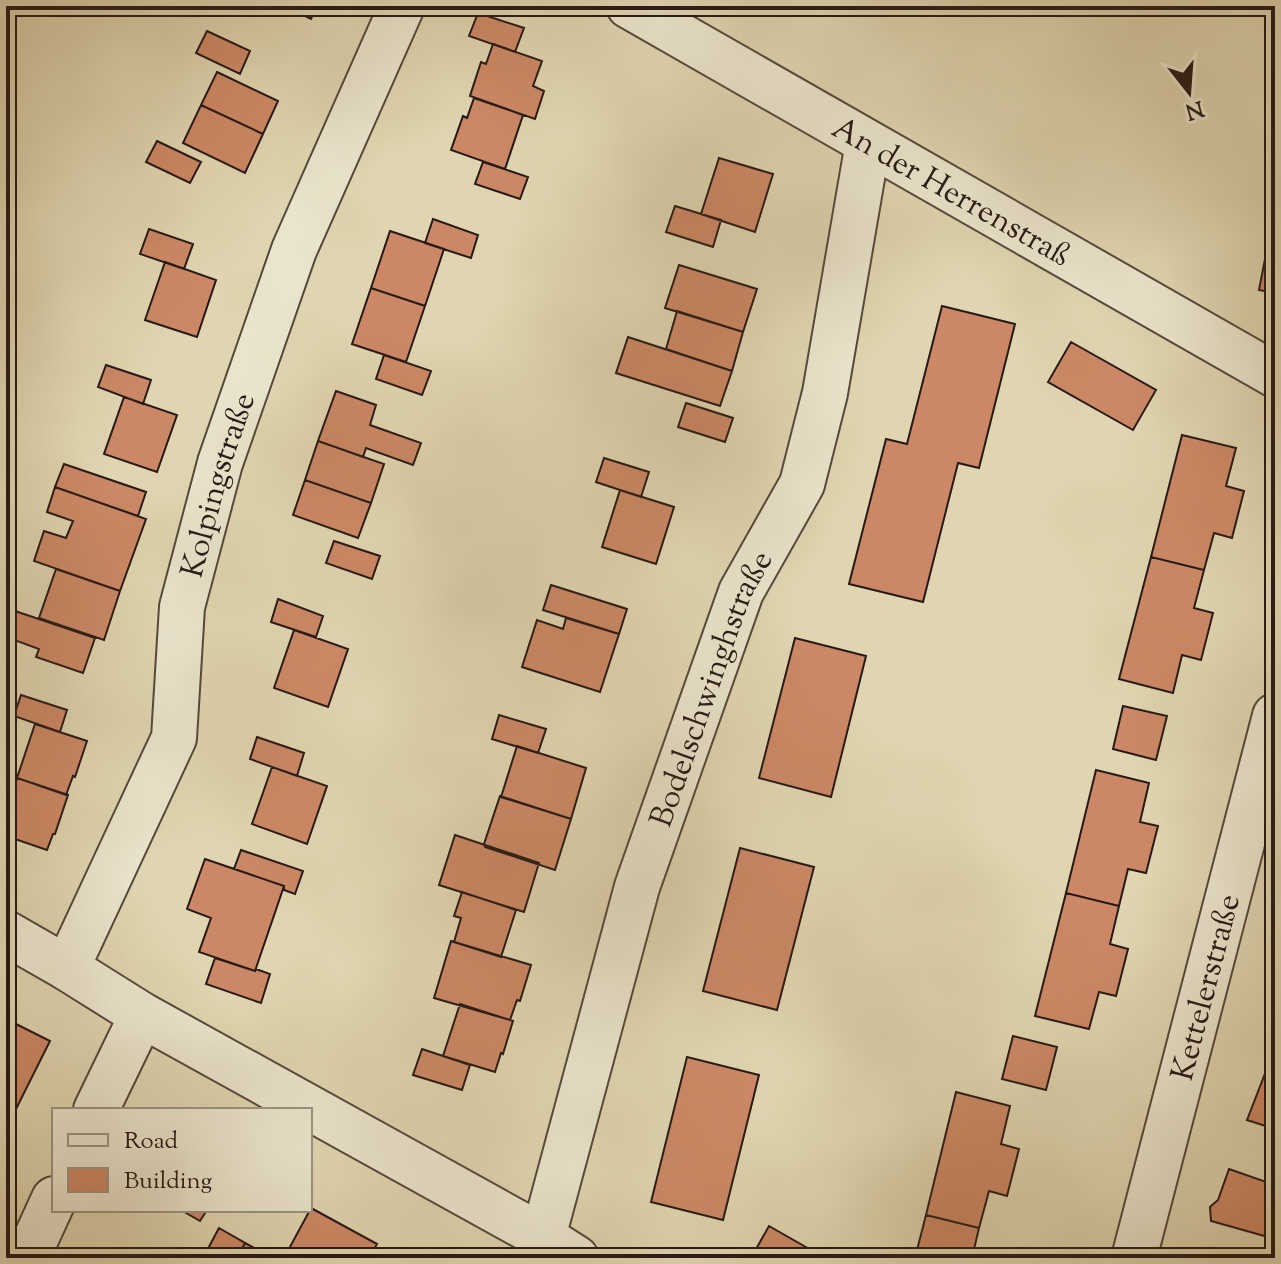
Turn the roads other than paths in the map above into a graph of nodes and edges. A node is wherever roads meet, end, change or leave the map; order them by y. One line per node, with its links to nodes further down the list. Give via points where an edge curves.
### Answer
1 (402, 6): 7 (street, Kolpingstraße, via 294,250 220,463 182,607 174,738)
2 (629, 6): 3 (street, An der Herrenstraß)
3 (868, 143): 4 (street, An der Herrenstraß); 13 (street, Bodelschwinghstraße, via 825,393 802,484 741,592 637,887)
4 (1275, 375)
5 (1275, 716): 15 (street, Kettelerstraße)
6 (6, 933): 7 (street)
7 (67, 968): 8 (street)
8 (142, 1015): 9 (street); 10 (street)
9 (97, 1108)
10 (310, 1108)
11 (312, 1109): 13 (street)
12 (52, 1203): 14 (street)
13 (560, 1247)
14 (27, 1258)
15 (1134, 1258)

